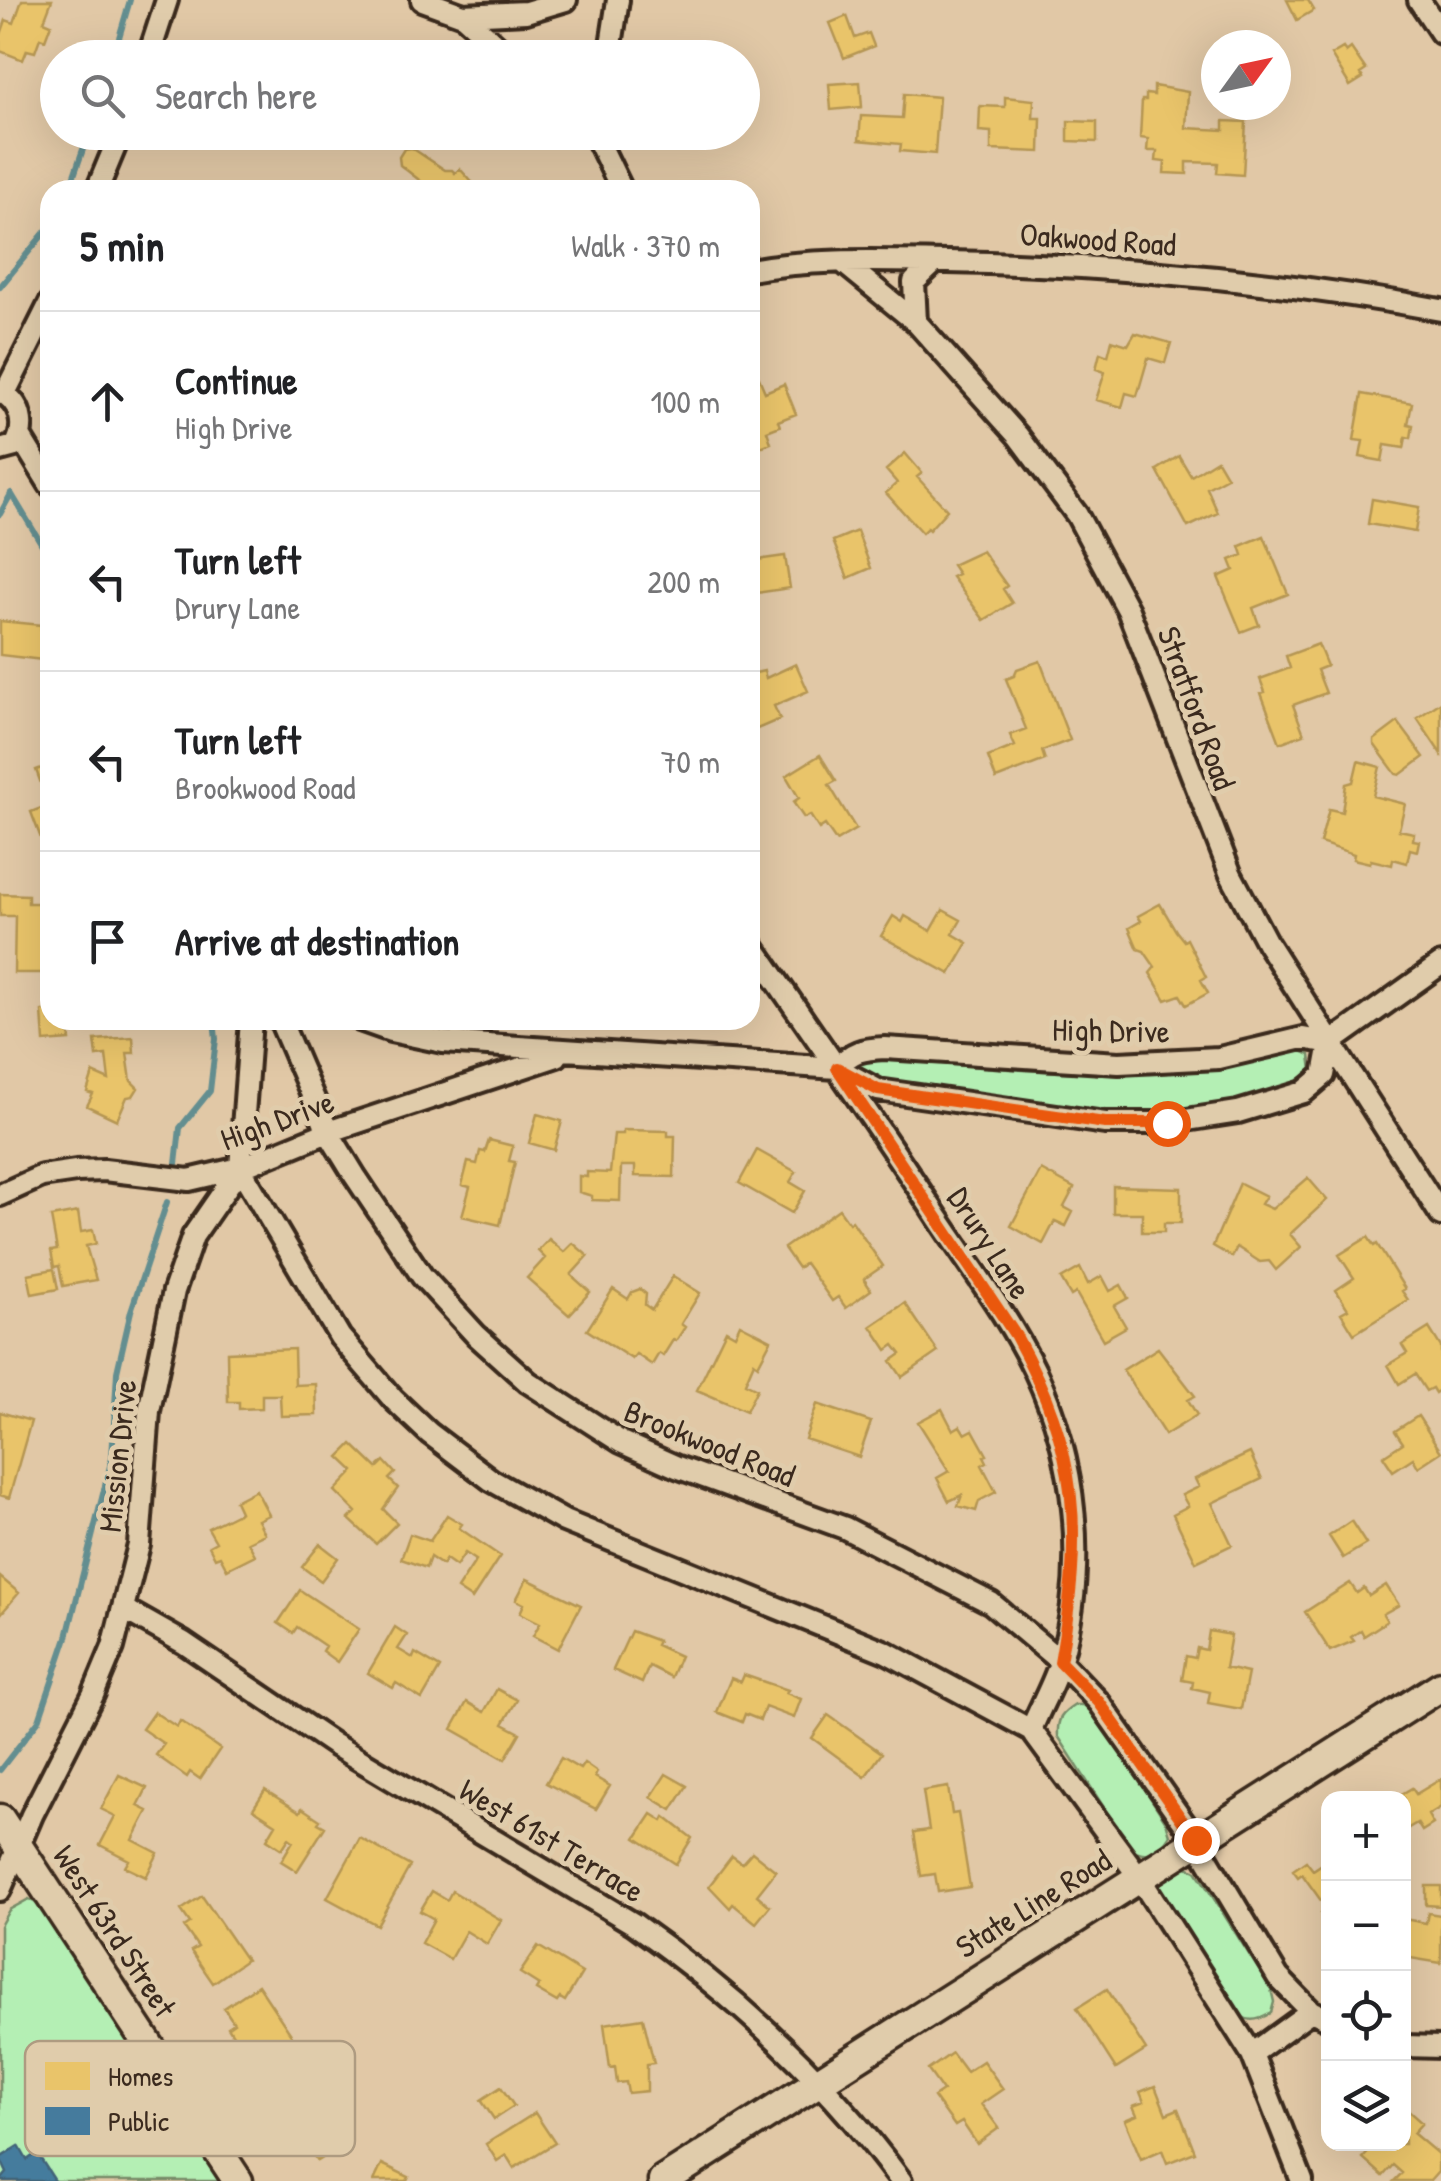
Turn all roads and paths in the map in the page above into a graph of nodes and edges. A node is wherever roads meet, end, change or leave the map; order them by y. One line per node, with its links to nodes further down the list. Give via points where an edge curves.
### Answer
1 (422, 0): 6 (street)
2 (566, 0): 6 (street, via 526,12)
3 (618, 0): 10 (street)
4 (1419, 0): 7 (street)
5 (171, 2): 8 (street)
6 (463, 15): 9 (street)
7 (1441, 33)
8 (155, 40)
9 (490, 40)
10 (612, 40)
11 (114, 150): 13 (street)
12 (604, 150): 14 (street)
13 (101, 180)
14 (617, 180)
15 (935, 262): 16 (street, Oakwood Road); 18 (street, Oakwood Road, via 1187,274); 20 (street, via 914,282)
16 (845, 264): 17 (street, Oakwood Road); 20 (street, Stratford Road)
17 (760, 268)
18 (1441, 310)
19 (40, 322): 21 (street)
20 (916, 322): 30 (street, Stratford Road, via 1028,448 1102,556 1231,876)
21 (3, 392): 22 (street, via 18,409)
22 (20, 436): 23 (street, via 15,446); 24 (street)
23 (0, 450)
24 (40, 469)
25 (760, 956): 32 (street, Drury Lane)
26 (1441, 964): 30 (street)
27 (250, 1030): 34 (street)
28 (284, 1030): 33 (street, Brookwood Road)
29 (387, 1030): 31 (street, High Drive, via 443,1042)
30 (1330, 1043): 32 (street, High Drive, via 1304,1038 1219,1058 1119,1063 858,1049); 32 (street, High Drive, via 1324,1075 1304,1092 1167,1123 1105,1123 878,1090); 36 (street, Stratford Road)
31 (568, 1052): 32 (street, High Drive); 33 (street, High Drive)
32 (837, 1068): 38 (street, Drury Lane, via 1016,1336 1046,1398 1074,1513 1072,1592)
33 (328, 1132): 34 (street, High Drive); 38 (street, Brookwood Road, via 422,1276 528,1382 621,1442 845,1528 991,1603)
34 (240, 1168): 35 (street, High Drive, via 189,1180 76,1171 42,1176); 37 (street, Mission Drive, via 192,1236 170,1306 149,1411 139,1544); 40 (street, via 340,1336 428,1434 490,1480 579,1528 886,1652)
35 (0, 1195)
36 (1441, 1214)
37 (124, 1609): 43 (street, Mission Drive, via 93,1695); 51 (street, West 61st Terrace, via 333,1744 634,1924 702,1974)
38 (1060, 1662): 40 (street, Drury Lane); 42 (street, Brookwood Road, via 1099,1702)
39 (1441, 1686): 42 (main road, State Line Road)
40 (1030, 1730): 44 (street)
41 (0, 1819): 43 (main road, West 63rd Street)
42 (1196, 1840): 44 (main road, State Line Road); 46 (street, Brookwood Road, via 1278,1977)
43 (19, 1848): 45 (street, Mission Drive); 47 (main road, West 63rd Street)
44 (1138, 1877): 50 (street); 51 (main road, State Line Road)
45 (0, 1890)
46 (1320, 2015): 50 (street)
47 (146, 2041)
48 (1411, 2046): 49 (street)
49 (1441, 2047)
50 (1252, 2054): 56 (street)
51 (817, 2082): 54 (main road, State Line Road); 55 (street, West 61st Terrace)
52 (222, 2156): 53 (main road, West 63rd Street)
53 (238, 2181)
54 (663, 2181)
55 (901, 2181)
56 (1302, 2181)

